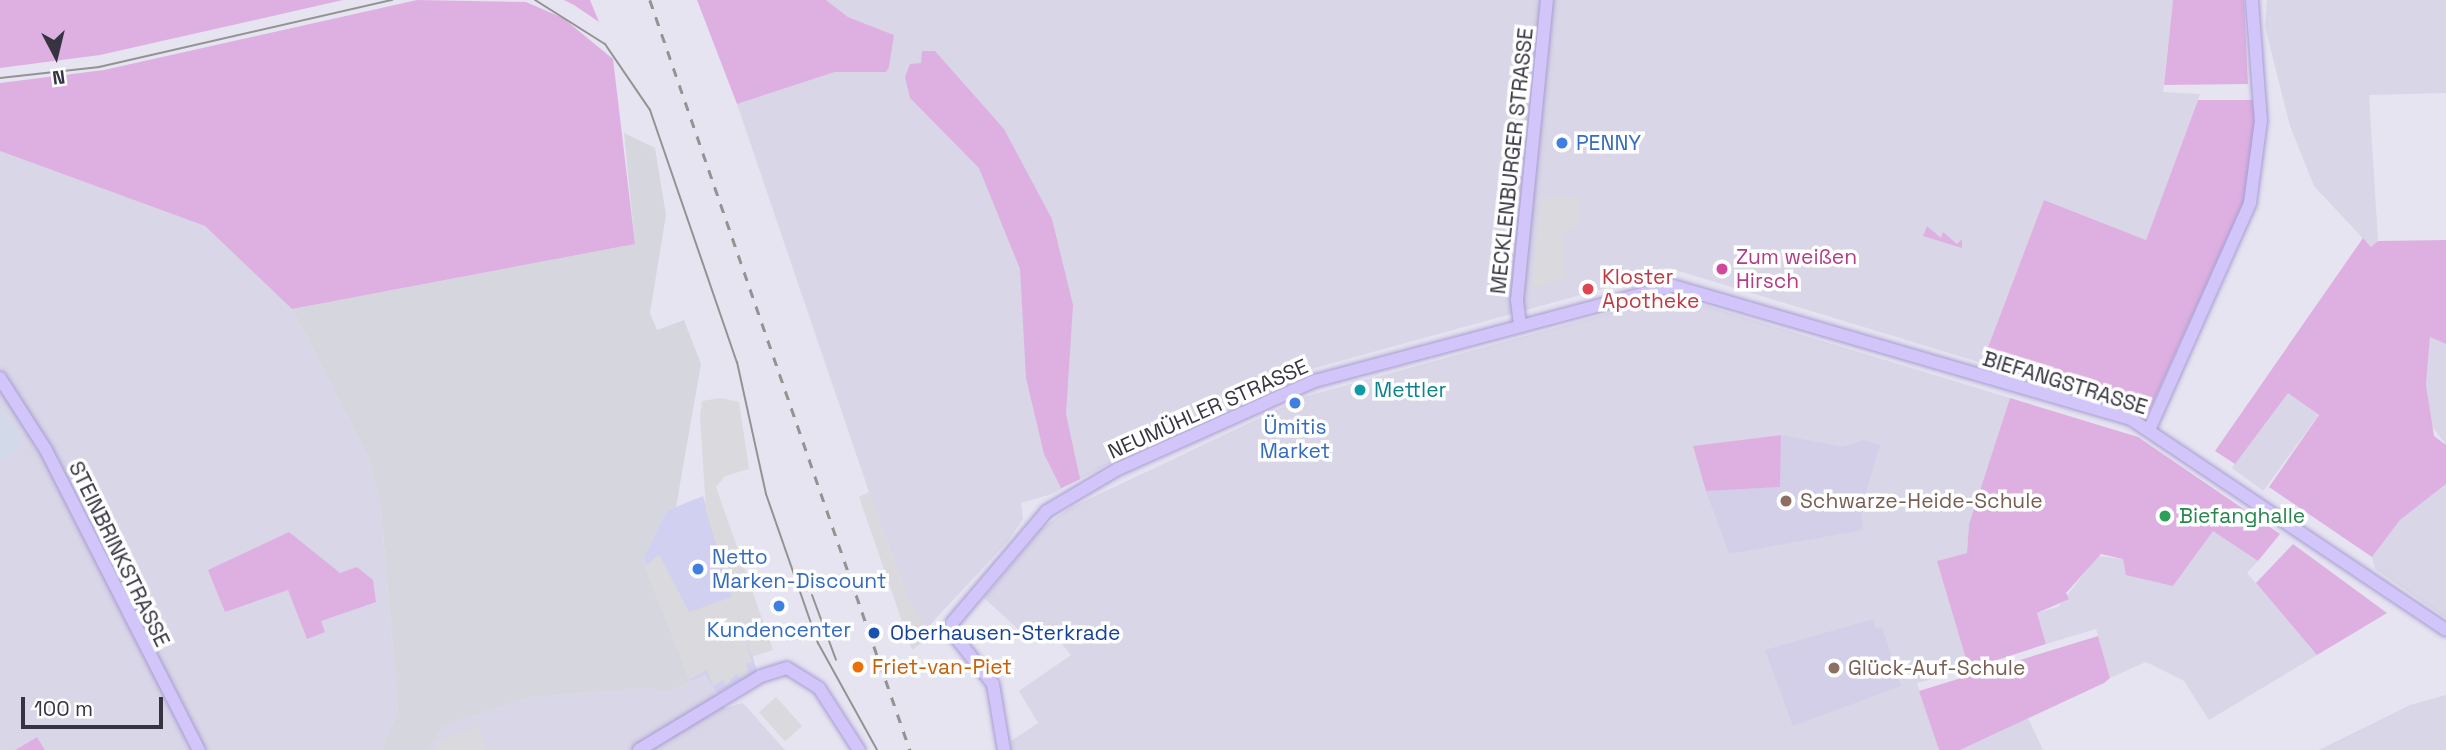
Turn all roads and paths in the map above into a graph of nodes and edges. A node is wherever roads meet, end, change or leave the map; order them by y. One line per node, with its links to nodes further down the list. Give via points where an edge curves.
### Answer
1 (1546, 0): 4 (main road, MECKLENBURGER STRASSE, via 1517,300)
2 (2252, 0): 6 (main road, via 2261,121 2250,203)
3 (1665, 287): 4 (main road, NEUMÜHLER STRASSE); 6 (main road, BIEFANGSTRASSE, via 1772,312)
4 (1520, 325): 11 (main road, NEUMÜHLER STRASSE, via 1315,381 1109,474 1032,523 953,621 953,632 989,677)
5 (0, 378): 8 (main road, STEINBRINKSTRASSE, via 46,450)
6 (2150, 428): 7 (main road, BIEFANGSTRASSE)
7 (2446, 630)
8 (198, 750)
9 (639, 750): 10 (main road, via 769,672 799,672 819,688)
10 (859, 750)
11 (1004, 750)

